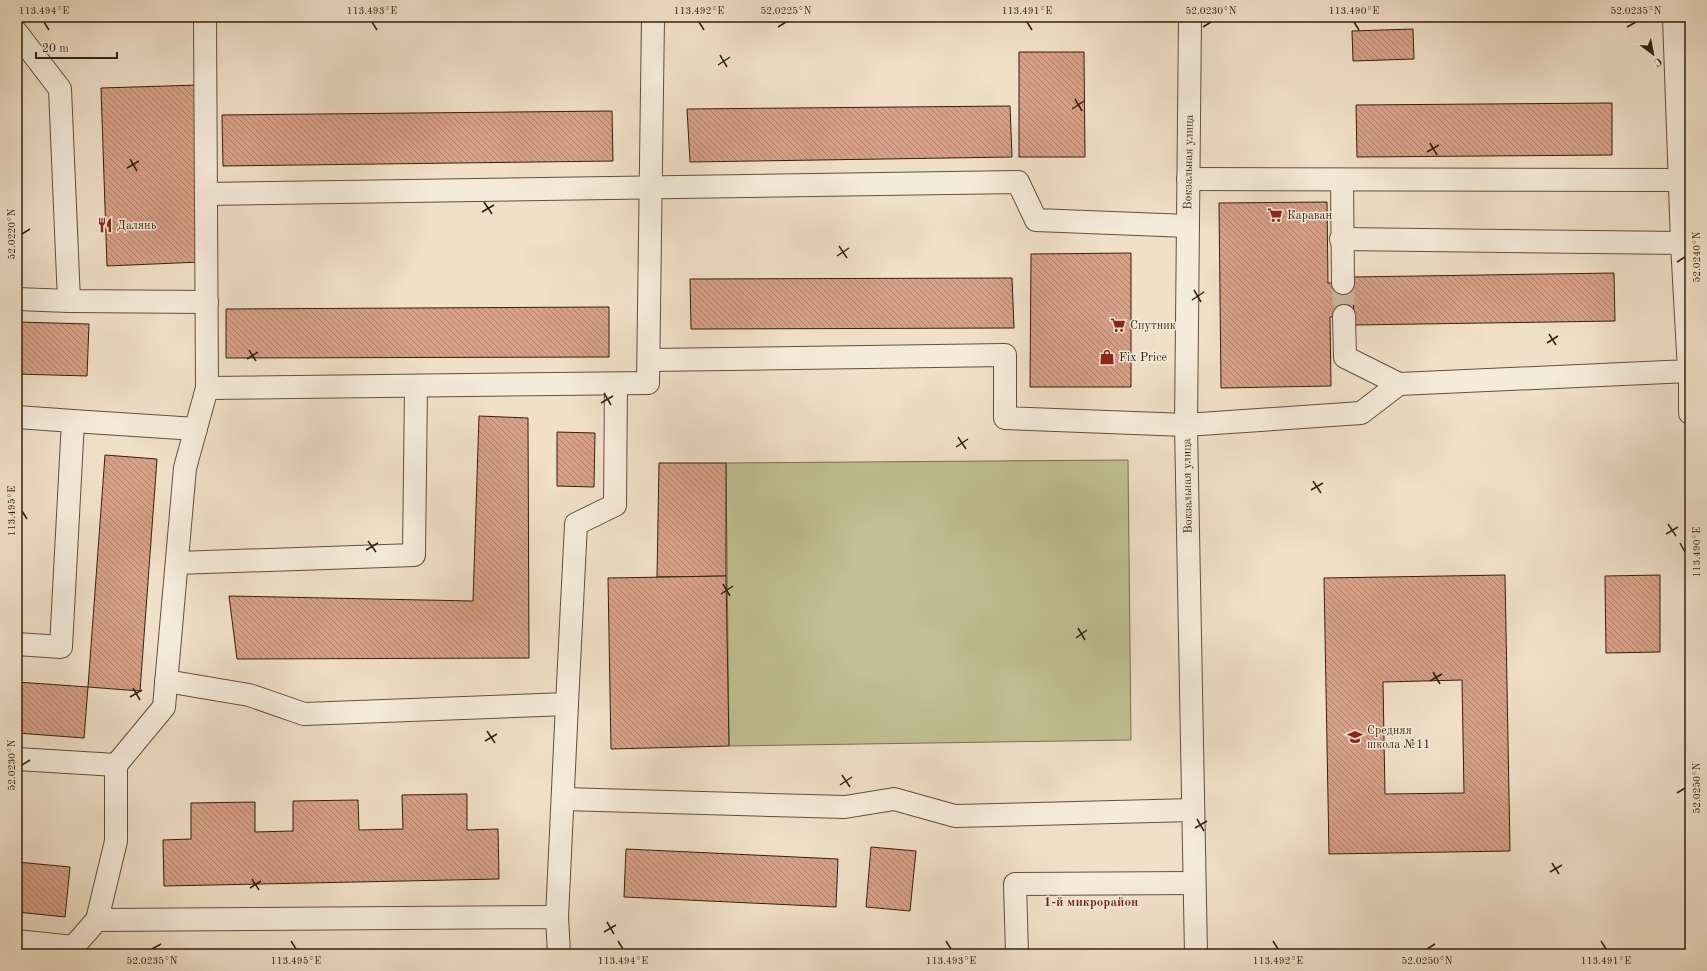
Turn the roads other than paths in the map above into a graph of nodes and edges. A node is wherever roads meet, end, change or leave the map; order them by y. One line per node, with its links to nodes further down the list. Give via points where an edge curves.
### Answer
1 (205, 17): 10 (street)
2 (653, 17): 9 (street)
3 (1190, 17): 6 (street, Вокзальная улица)
4 (1674, 17): 8 (street)
5 (17, 33): 16 (street, via 60,89)
6 (1188, 178): 7 (street); 11 (street, Вокзальная улица)
7 (1342, 180): 8 (street); 12 (street)
8 (1685, 180): 13 (street)
9 (651, 188): 10 (street); 11 (street, via 1018,182 1036,220); 19 (street)
10 (206, 194): 17 (street)
11 (1188, 226): 28 (street, Вокзальная улица)
12 (1341, 239): 13 (street); 14 (street)
13 (1682, 244): 20 (street)
14 (1343, 283)
15 (17, 299): 16 (street)
16 (69, 301): 17 (street)
17 (207, 302): 24 (street)
18 (1344, 316): 22 (street, via 1345,357)
19 (649, 360): 21 (street, via 648,383); 28 (street, via 1005,355 1005,418)
20 (1689, 371): 22 (street); 25 (street)
21 (616, 384): 23 (street); 33 (street, via 615,505 576,524)
22 (1399, 384): 28 (street, via 1361,413)
23 (416, 386): 24 (street); 30 (street, via 414,555)
24 (207, 388): 29 (street)
25 (1690, 413)
26 (17, 417): 27 (street)
27 (72, 421): 29 (street); 31 (street, via 61,647)
28 (1186, 425): 37 (street, Вокзальная улица)
29 (196, 430): 30 (street, via 185,468)
30 (177, 563): 32 (street)
31 (17, 644)
32 (166, 681): 33 (street, via 248,695 304,714); 35 (street, via 164,707)
33 (567, 704): 36 (street)
34 (17, 758): 35 (street)
35 (116, 765): 40 (street, via 116,841)
36 (563, 799): 37 (street, via 845,807 894,799 955,816); 39 (street)
37 (1193, 810): 38 (street, Вокзальная улица)
38 (1194, 883): 44 (street, via 1015,884); 45 (street, Вокзальная улица)
39 (557, 917): 40 (street); 43 (street)
40 (97, 920): 42 (street)
41 (17, 941): 42 (street)
42 (70, 950)
43 (559, 954)
44 (1017, 954)
45 (1196, 954)

